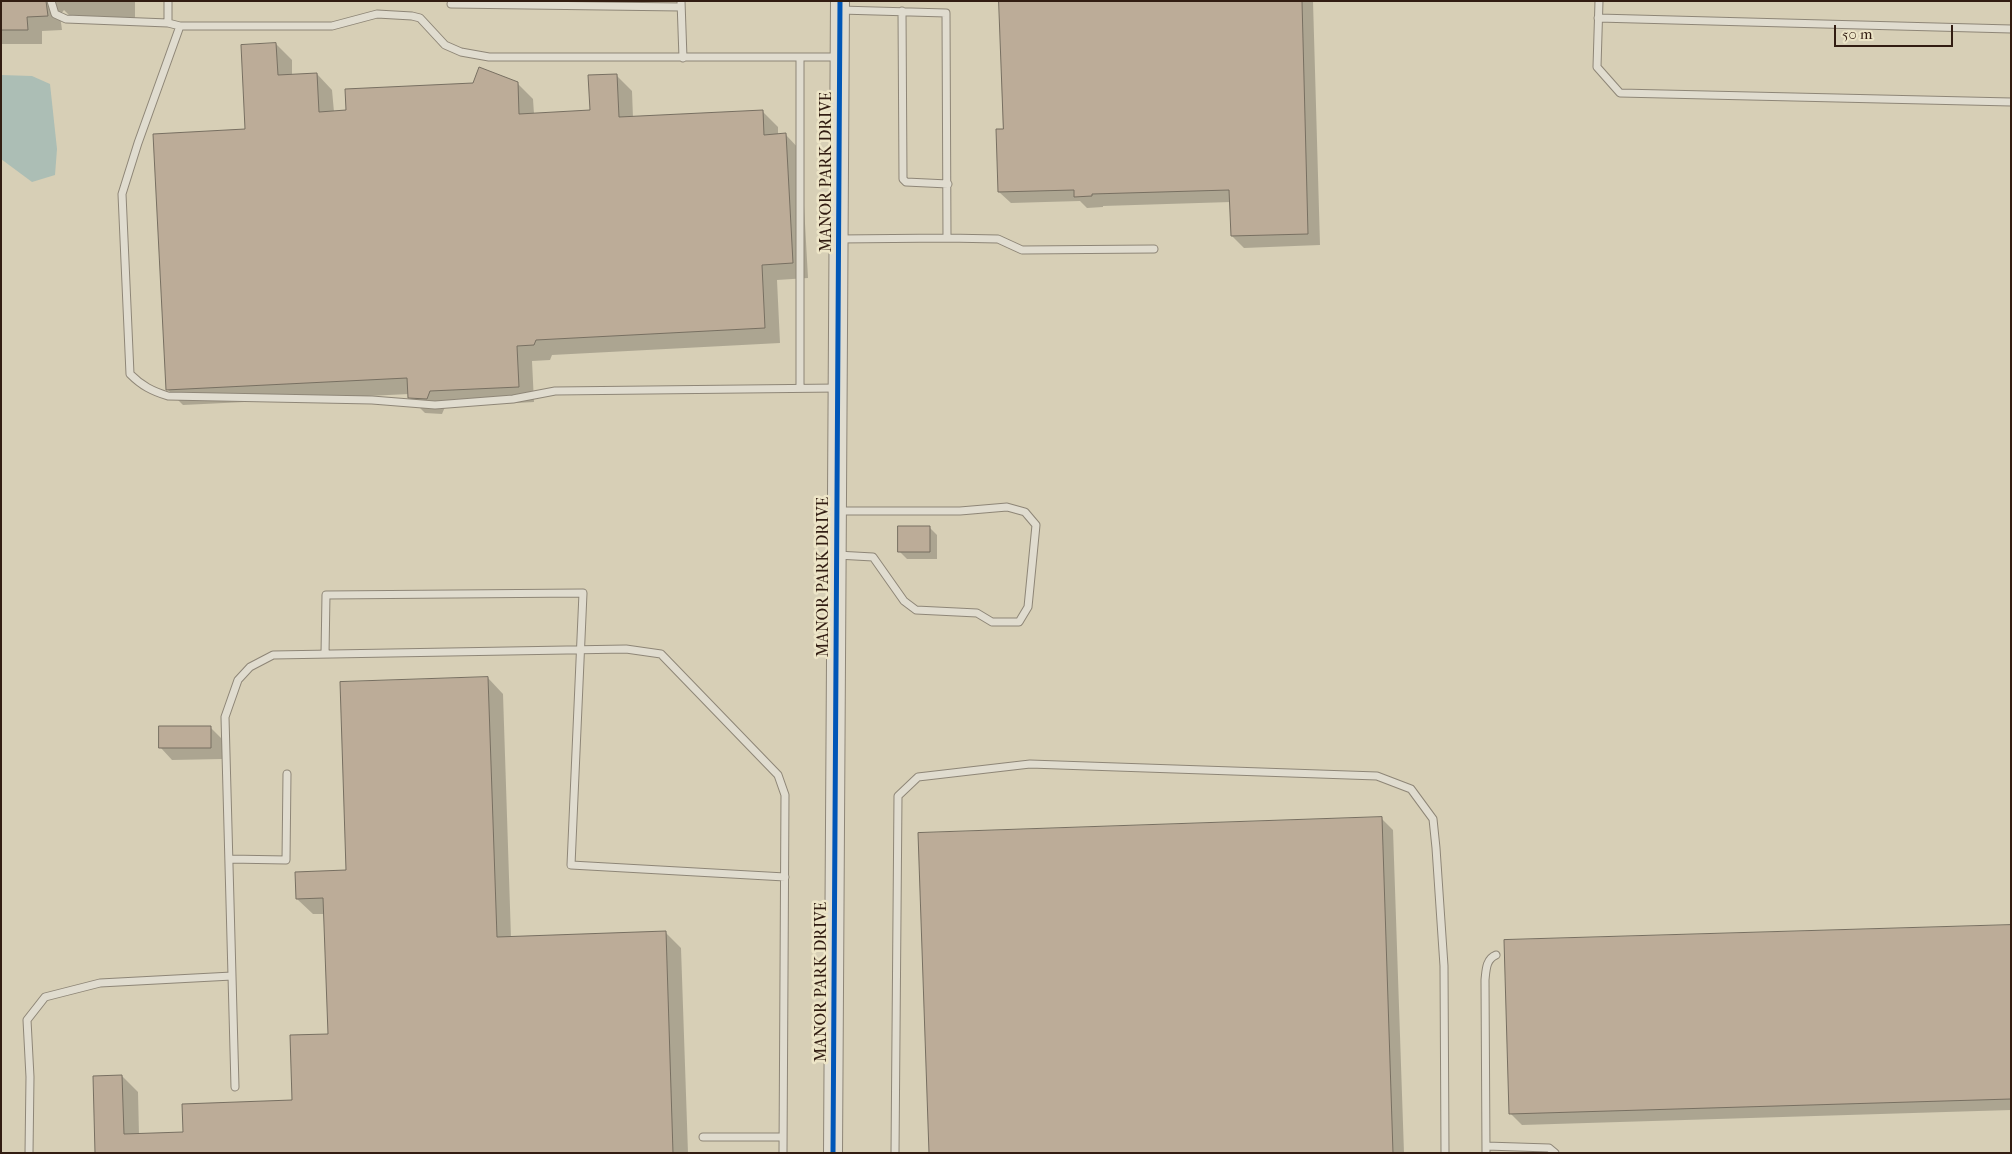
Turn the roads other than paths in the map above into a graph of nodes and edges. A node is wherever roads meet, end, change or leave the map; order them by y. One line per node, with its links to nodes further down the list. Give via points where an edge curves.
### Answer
1 (52, 1): 9 (lane, via 55,14 66,19)
2 (168, 1): 9 (lane)
3 (1599, 1): 8 (lane)
4 (451, 4): 5 (lane)
5 (680, 4): 14 (lane)
6 (840, 6): 7 (lane); 13 (street, MANOR PARK DRIVE)
7 (902, 11): 16 (lane, via 903,178 906,182); 16 (lane, via 944,12 947,16)
8 (1598, 18): 11 (lane); 15 (lane, via 1597,67 1620,92)
9 (168, 23): 10 (lane)
10 (180, 26): 14 (lane, via 332,26 377,14 412,16 420,18 445,45 477,56); 20 (lane, via 122,194 130,374 140,384 168,396 372,400 436,406 513,399 555,391)
11 (2011, 29)
12 (800, 57): 13 (lane); 14 (lane); 20 (lane)
13 (840, 57): 18 (street, MANOR PARK DRIVE)
14 (683, 58)
15 (2011, 102)
16 (948, 184): 17 (lane)
17 (948, 238): 18 (lane); 19 (lane, via 998,240 1022,250)
18 (839, 239): 21 (street, MANOR PARK DRIVE)
19 (1154, 249)
20 (800, 388): 21 (lane)
21 (838, 388): 22 (street, MANOR PARK DRIVE)
22 (837, 511): 23 (street, MANOR PARK DRIVE); 23 (lane, via 960,511 1007,507 1025,512 1036,525 1028,607 1019,622 992,622 977,613 916,610 904,601 873,557)
23 (837, 555): 37 (street, MANOR PARK DRIVE)
24 (581, 650): 25 (lane); 25 (lane, via 583,593 326,595); 28 (lane, via 661,654 778,775 785,795); 28 (lane, via 571,865)
25 (325, 654): 27 (lane, via 273,655 250,667 238,680 225,717)
26 (287, 774): 27 (lane, via 286,860)
27 (229, 859): 30 (lane)
28 (785, 877): 33 (lane)
29 (1496, 955): 34 (lane, via 1488,962 1485,980)
30 (232, 976): 31 (lane); 35 (lane, via 100,983 45,997 26,1020 30,1077)
31 (235, 1087)
32 (703, 1137): 33 (lane)
33 (783, 1137): 36 (lane)
34 (1486, 1149): 40 (lane, via 1549,1148)
35 (29, 1153)
36 (783, 1153)
37 (833, 1153)
38 (895, 1153): 39 (lane, via 898,796 918,777 1030,764 1377,776 1411,789 1433,819 1436,848 1444,966)
39 (1444, 1153)
40 (1555, 1153)

